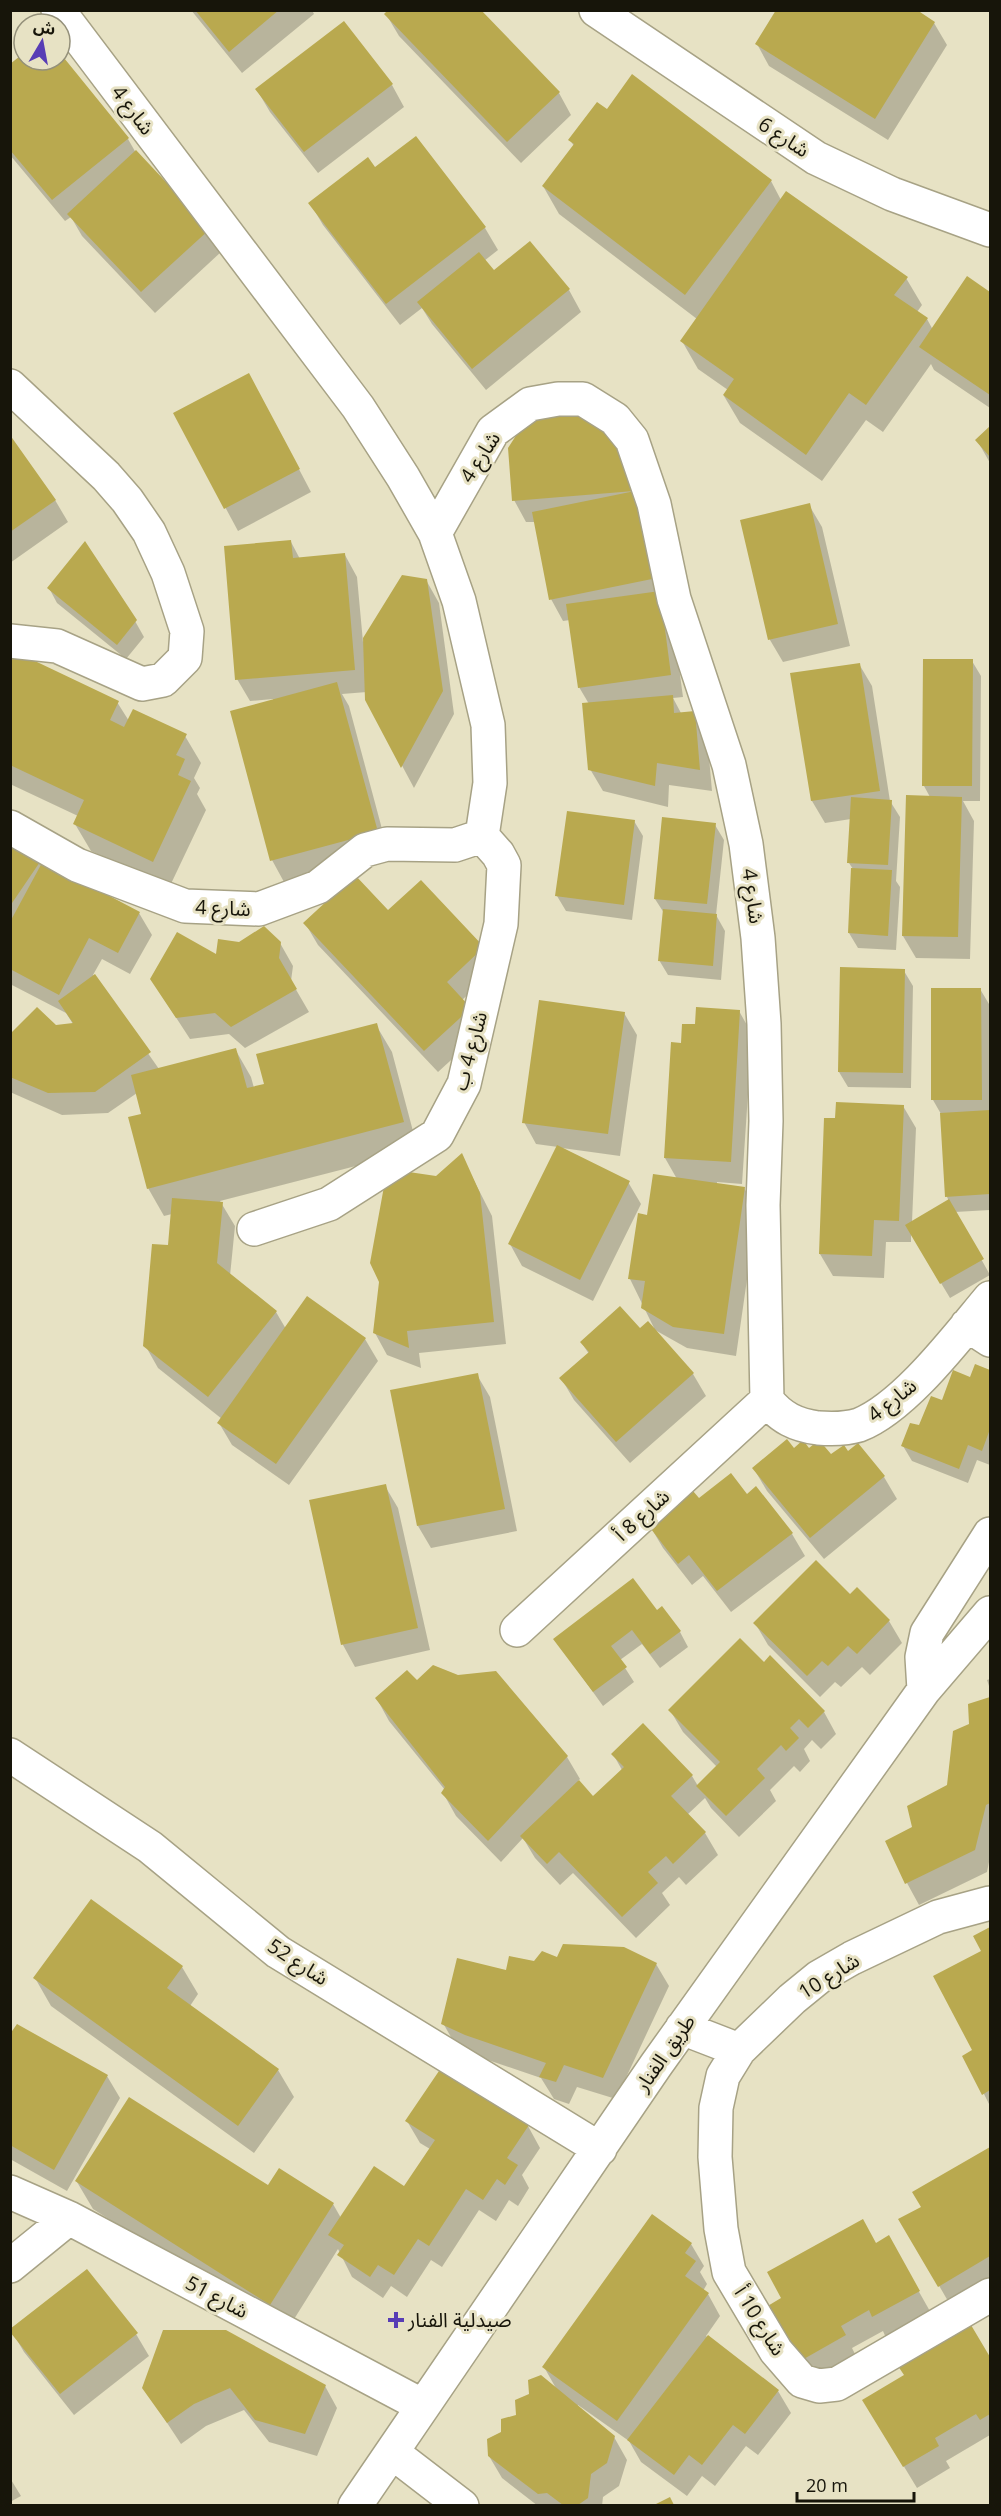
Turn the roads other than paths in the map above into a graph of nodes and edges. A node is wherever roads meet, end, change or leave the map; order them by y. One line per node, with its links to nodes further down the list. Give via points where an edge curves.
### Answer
1 (58, 10): 5 (street, شارع 4, via 358,407)
2 (596, 10): 3 (street, شارع 6, via 816,158 892,194)
3 (990, 230)
4 (10, 386): 6 (street, via 127,500 149,532 168,573 187,631 184,658 163,680 142,684 57,646)
5 (435, 533): 8 (street, شارع 4, via 459,601 488,725 490,783); 12 (street, شارع 4, via 493,431 530,404 583,399 615,419 632,440 654,504 674,599 729,765 746,844 764,1024)
6 (10, 641)
7 (10, 827): 8 (street, شارع 4, via 77,866 186,906 260,909 318,887 365,850 387,844 455,845)
8 (482, 836): 9 (street, شارع 4 ب, via 504,864 501,924 464,1084 437,1135 329,1204)
9 (254, 1229)
10 (990, 1298): 11 (street, شارع 4)
11 (979, 1333): 12 (street, شارع 4, via 936,1362 905,1393 860,1424 829,1429 791,1422)
12 (767, 1400): 15 (street, شارع 8 أ)
13 (990, 1534): 16 (street, via 927,1634 922,1657)
14 (990, 1613): 16 (street, طريق الفنار)
15 (517, 1630)
16 (924, 1690): 19 (street, طريق الفنار)
17 (10, 1755): 21 (street, شارع 52, via 150,1846 278,1952)
18 (990, 1903): 20 (street, شارع 10, via 938,1917 819,1977)
19 (682, 2028): 20 (street); 21 (street, طريق الفنار)
20 (738, 2050): 25 (street, شارع 10 أ, via 723,2076 716,2108 715,2157 729,2272 776,2351 802,2381 819,2386 837,2384)
21 (600, 2149): 26 (street, طريق الفنار)
22 (10, 2192): 23 (street, شارع 51)
23 (69, 2218): 24 (street); 26 (street, شارع 51)
24 (10, 2266)
25 (990, 2295)
26 (423, 2406): 27 (street, طريق الفنار)
27 (393, 2453): 28 (street, طريق الفنار); 29 (street)
28 (355, 2505)
29 (462, 2505)

